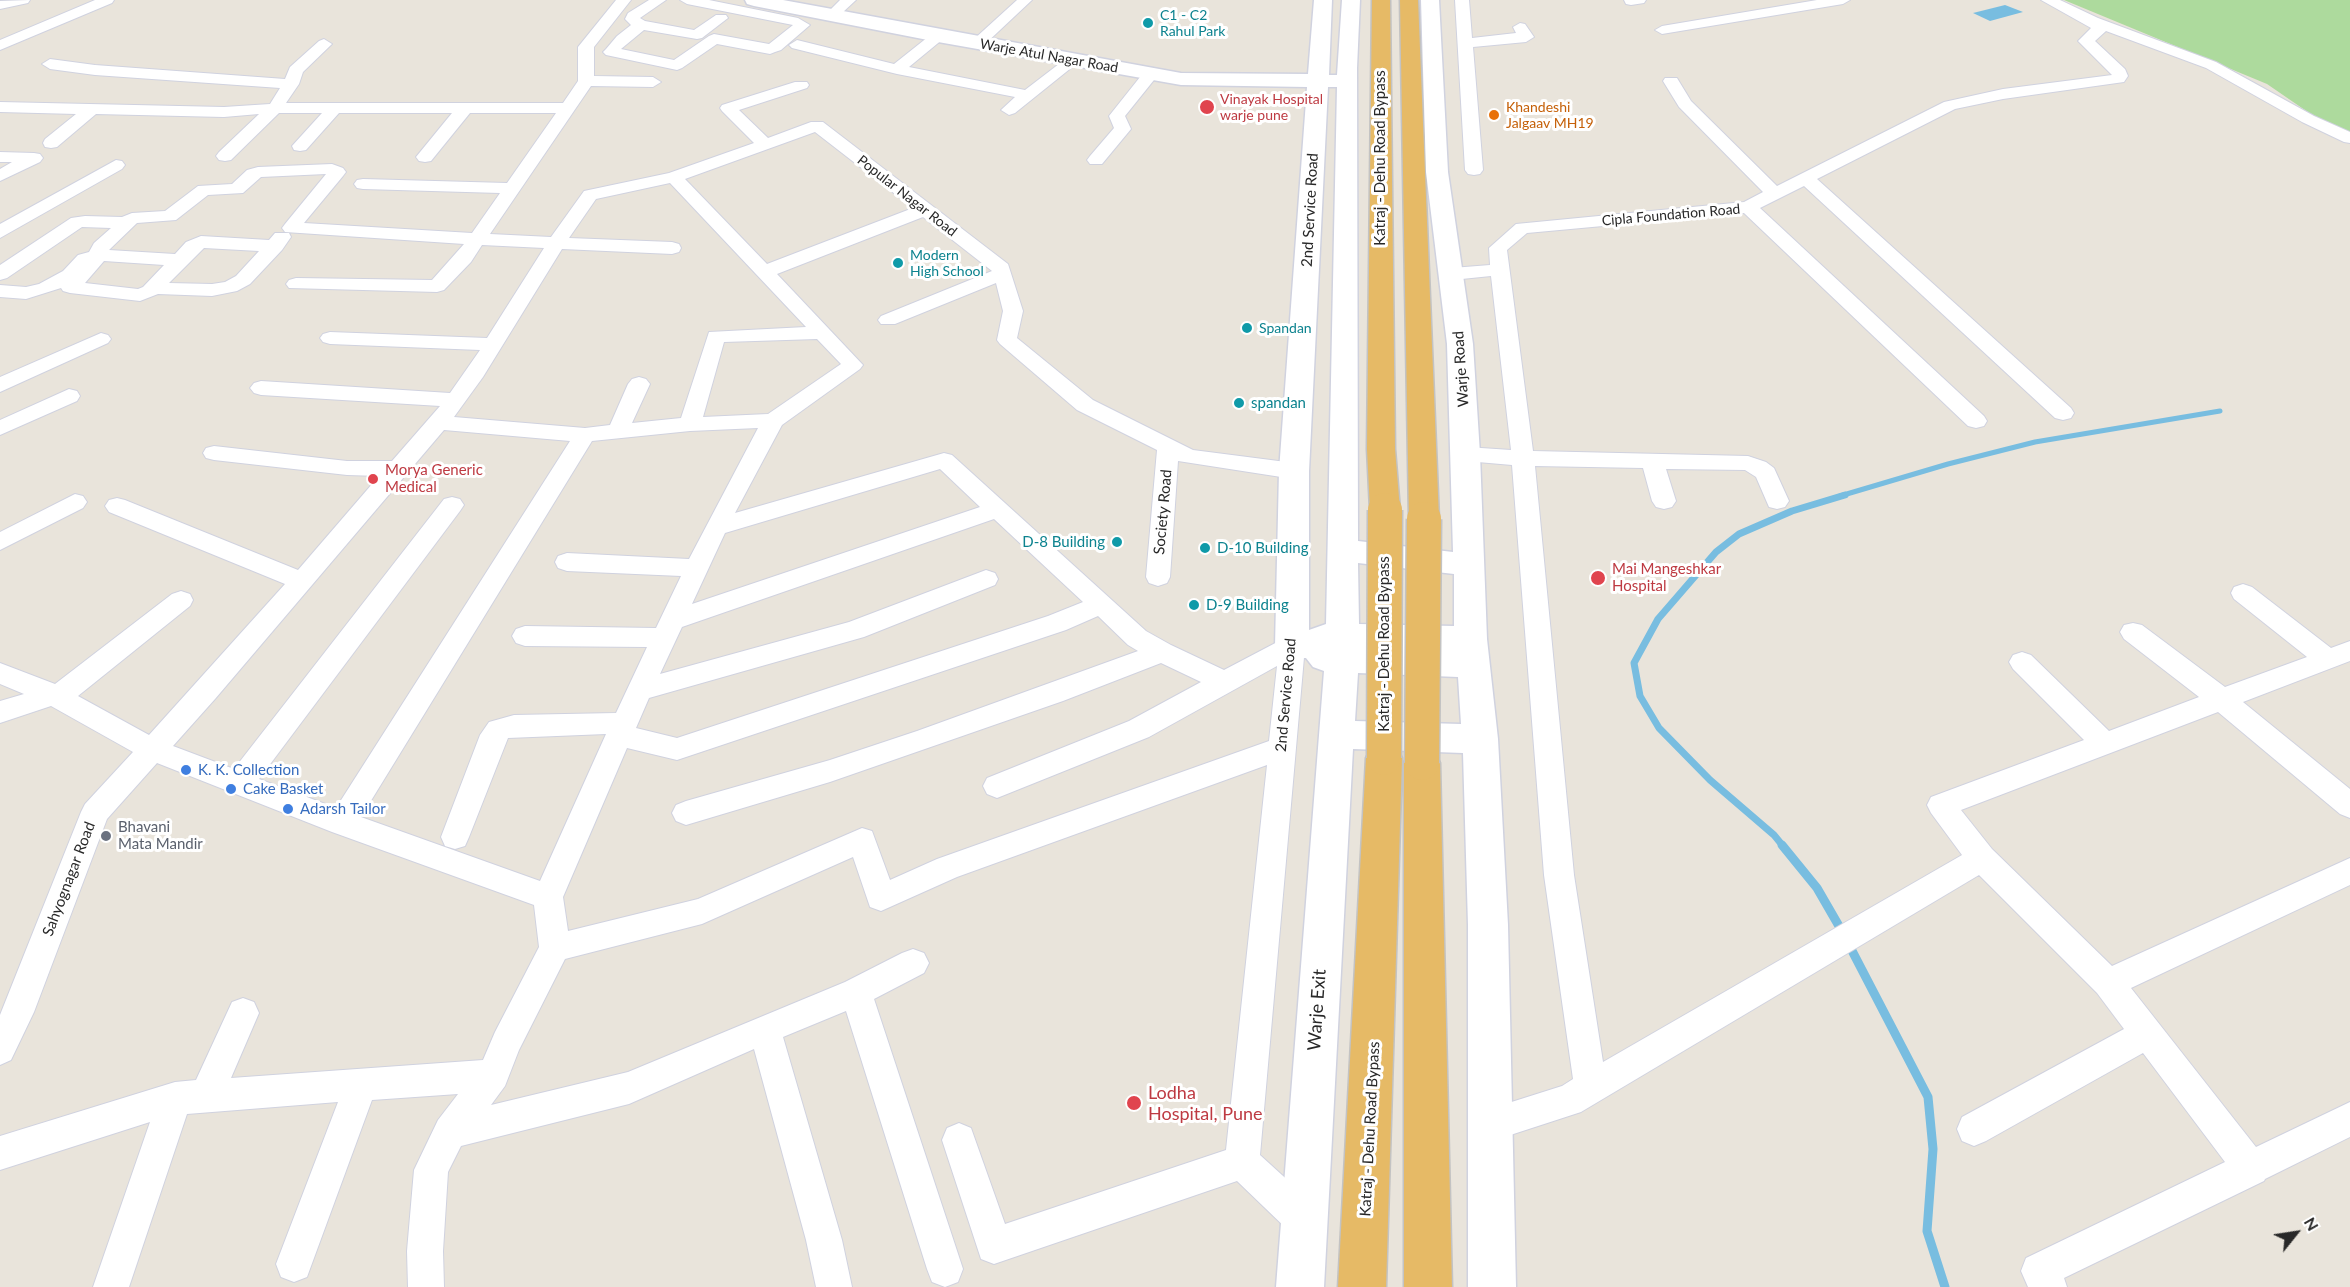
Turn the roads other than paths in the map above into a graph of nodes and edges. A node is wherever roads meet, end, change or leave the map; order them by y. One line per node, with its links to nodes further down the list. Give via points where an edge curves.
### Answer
1 (23, 0): 17 (street)
2 (624, 0): 41 (street, via 586,47)
3 (658, 0): 23 (street, via 633,16)
4 (687, 0): 20 (street)
5 (754, 0): 26 (street, Warje Atul Nagar Road)
6 (788, 0): 18 (street, Warje Atul Nagar Road)
7 (1025, 0): 27 (street)
8 (1323, 0): 36 (street, 2nd Service Road)
9 (1351, 0): 39 (street)
10 (1381, 0): 154 (highway, Katraj - Dehu Road Bypass, bridge, via 1381,437)
11 (1409, 0): 154 (highway, Katraj - Dehu Road Bypass, bridge, via 1424,519)
12 (1430, 0): 87 (street, Warje Road, via 1437,172)
13 (1462, 0): 28 (street)
14 (1843, 0): 25 (street)
15 (2048, 0): 22 (street)
16 (100, 3): 19 (street); 29 (street)
17 (0, 5)
18 (843, 5): 27 (street, Warje Atul Nagar Road)
19 (62, 6): 21 (street)
20 (734, 10): 23 (street, via 697,35); 23 (street, via 803,25 770,49 714,39 678,65 611,52)
21 (18, 21)
22 (2093, 21): 56 (street, via 2211,65); 68 (street, Cipla Foundation Road, via 2100,28 2086,41 2119,72 2118,79 1950,105)
23 (641, 25)
24 (1520, 27): 28 (street, via 1526,37)
25 (1662, 30)
26 (938, 36): 27 (street, Warje Atul Nagar Road); 34 (street)
27 (982, 39): 32 (street, Warje Atul Nagar Road); 38 (street, Warje Atul Nagar Road)
28 (1466, 43): 65 (street)
29 (0, 45)
30 (324, 45): 44 (street)
31 (796, 45): 34 (street)
32 (1073, 60): 37 (street, Warje Atul Nagar Road); 46 (street)
33 (50, 64): 35 (street)
34 (897, 69): 46 (street)
35 (148, 74): 40 (street); 52 (street)
36 (1317, 74): 38 (street, Warje Atul Nagar Road); 39 (street, Warje Atul Nagar Road); 115 (street, 2nd Service Road)
37 (1150, 75): 38 (street, Warje Atul Nagar Road); 63 (street, via 1117,116 1123,129)
38 (1184, 75)
39 (1347, 75): 124 (street)
40 (190, 78): 44 (street); 53 (street)
41 (586, 81): 43 (street); 51 (street)
42 (1671, 81): 71 (street, via 1685,104)
43 (652, 82)
44 (283, 84): 48 (street); 55 (street)
45 (801, 86): 58 (street, via 728,108)
46 (1028, 95): 54 (street)
47 (0, 107): 52 (street)
48 (275, 108): 49 (street); 55 (street); 60 (street)
49 (335, 108): 50 (street); 59 (street)
50 (465, 108): 51 (street); 62 (street)
51 (567, 108): 70 (street)
52 (94, 109): 53 (street); 57 (street)
53 (140, 110): 55 (street)
54 (1009, 110)
55 (236, 111)
56 (2350, 138)
57 (51, 143)
58 (766, 145): 67 (street, Popular Nagar Road); 73 (street, Popular Nagar Road, via 817,126)
59 (300, 146)
60 (225, 156)
61 (0, 157): 66 (street, via 34,158)
62 (425, 157)
63 (1096, 160)
64 (116, 165): 75 (street)
65 (1474, 170)
66 (0, 176)
67 (674, 177): 78 (street, Popular Nagar Road, via 590,195); 84 (street)
68 (1807, 179): 71 (street, Cipla Foundation Road); 101 (street)
69 (363, 184): 70 (street)
70 (510, 188): 77 (street)
71 (1776, 194): 72 (street, Cipla Foundation Road)
72 (1748, 207): 83 (street, Cipla Foundation Road, via 1522,228 1498,248); 103 (street)
73 (925, 210): 84 (street); 86 (street, Popular Nagar Road, via 1000,268)
74 (126, 223): 76 (street, via 133,217 170,216 205,189 237,189 256,173 335,170 336,174); 81 (street, via 101,247); 85 (street, via 77,222)
75 (5, 225)
76 (291, 228): 77 (street); 79 (street)
77 (477, 239): 78 (street); 88 (street, via 437,286)
78 (557, 242): 80 (street); 95 (street, Popular Nagar Road)
79 (274, 246): 82 (street, via 201,242); 89 (street, via 243,280 230,287)
80 (672, 248)
81 (98, 255): 82 (street); 89 (street, via 72,283 72,288 135,295); 90 (street, via 86,259 70,275 46,288 26,293)
82 (179, 260): 89 (street)
83 (1500, 270): 87 (street); 112 (street)
84 (764, 272): 92 (street)
85 (0, 274)
86 (1002, 274): 91 (street); 109 (street, Popular Nagar Road, via 1013,311 1007,340 1085,405)
87 (1452, 274): 111 (street, Warje Road)
88 (296, 284)
89 (152, 288)
90 (0, 291)
91 (888, 320)
92 (823, 333): 102 (street, via 853,365); 105 (street, via 716,336)
93 (330, 338): 95 (street)
94 (102, 339): 97 (street)
95 (493, 344): 100 (street, Popular Nagar Road)
96 (639, 384): 107 (street)
97 (0, 386)
98 (261, 388): 100 (street)
99 (69, 396): 106 (street)
100 (456, 400): 104 (street, Popular Nagar Road)
101 (2063, 413)
102 (773, 421): 105 (street); 122 (street)
103 (1976, 421)
104 (438, 423): 108 (street); 114 (street, Popular Nagar Road)
105 (690, 424): 107 (street)
106 (0, 428)
107 (618, 431): 108 (street)
108 (585, 435): 159 (street)
109 (1168, 447): 115 (street, Popular Nagar Road, via 1188,457); 128 (street, Society Road)
110 (214, 453): 114 (street, via 347,468)
111 (1466, 454): 112 (street); 126 (street, Warje Road)
112 (1523, 458): 113 (street); 174 (street, via 1559,875)
113 (1652, 461): 116 (street); 117 (street, via 1748,463 1766,473)
114 (398, 469): 130 (street, Sahyognagar Road)
115 (1294, 471): 137 (street, 2nd Service Road)
116 (1664, 501)
117 (1777, 501)
118 (75, 502): 123 (street)
119 (452, 505): 155 (street)
120 (117, 506): 130 (street)
121 (998, 509): 122 (street, via 944,460); 133 (street); 134 (street)
122 (716, 527): 127 (street)
123 (0, 542)
124 (1343, 550): 126 (street); 137 (street)
125 (567, 562): 127 (street)
126 (1469, 565): 139 (street, Warje Road)
127 (697, 568): 134 (street)
128 (1158, 577)
129 (986, 579): 144 (street, via 855,630)
130 (302, 581): 153 (street, Sahyognagar Road)
131 (2243, 593): 140 (street)
132 (181, 600): 145 (street)
133 (1101, 605): 138 (street, via 1137,638); 148 (street, via 677,749)
134 (668, 629): 136 (street); 144 (street)
135 (2133, 632): 146 (street)
136 (525, 636)
137 (1321, 647): 139 (street); 143 (street); 149 (street); 152 (street, 2nd Service Road)
138 (1162, 652): 143 (street); 158 (street, via 924,740)
139 (1473, 652): 150 (street, Warje Road)
140 (2339, 655): 146 (street)
141 (2022, 662): 151 (street)
142 (0, 673): 145 (street)
143 (1224, 682): 156 (street, via 1139,729)
144 (640, 690): 148 (street)
145 (56, 696): 147 (street); 153 (street)
146 (2221, 699): 151 (street); 157 (street)
147 (0, 712)
148 (622, 729): 160 (street, via 514,726 498,730); 163 (street)
149 (1336, 734): 150 (street); 184 (street, Warje Exit)
150 (1480, 739): 177 (street)
151 (2105, 744): 161 (street, via 1941,805)
152 (1281, 747): 164 (street, via 947,868 881,898 862,840 702,911); 182 (street, 2nd Service Road)
153 (153, 750): 155 (street); 171 (street, Sahyognagar Road, via 95,812)
154 (1403, 761): 191 (highway, Katraj - Dehu Road Bypass); 192 (highway, Katraj - Dehu Road Bypass)
155 (239, 784): 159 (street)
156 (997, 786)
157 (2350, 806)
158 (686, 813)
159 (342, 823): 163 (street)
160 (455, 837)
161 (1982, 858): 166 (street); 174 (street)
162 (2350, 871): 166 (street)
163 (548, 897): 164 (street)
164 (555, 948): 172 (street)
165 (913, 963): 167 (street)
166 (2108, 983): 170 (street)
167 (856, 992): 169 (street); 186 (street)
168 (243, 1013): 175 (street)
169 (765, 1029): 179 (street, via 629,1088); 189 (street)
170 (2148, 1033): 178 (street); 183 (street)
171 (0, 1049)
172 (493, 1075): 173 (street); 179 (street)
173 (361, 1084): 175 (street); 185 (street)
174 (1591, 1087): 177 (street, via 1569,1100)
175 (190, 1097): 181 (street); 187 (street)
176 (2350, 1119): 183 (street)
177 (1492, 1124): 193 (street)
178 (1974, 1129)
179 (450, 1132): 188 (street, via 431,1170)
180 (959, 1140): 182 (street, via 994,1246)
181 (0, 1153)
182 (1242, 1162): 184 (street)
183 (2252, 1169): 194 (street, via 2039,1271)
184 (1303, 1219): 190 (street, Warje Exit)
185 (294, 1264)
186 (945, 1269)
187 (111, 1287)
188 (426, 1287)
189 (834, 1287)
190 (1300, 1287)
191 (1362, 1287)
192 (1428, 1287)
193 (1492, 1287)
194 (2049, 1287)

